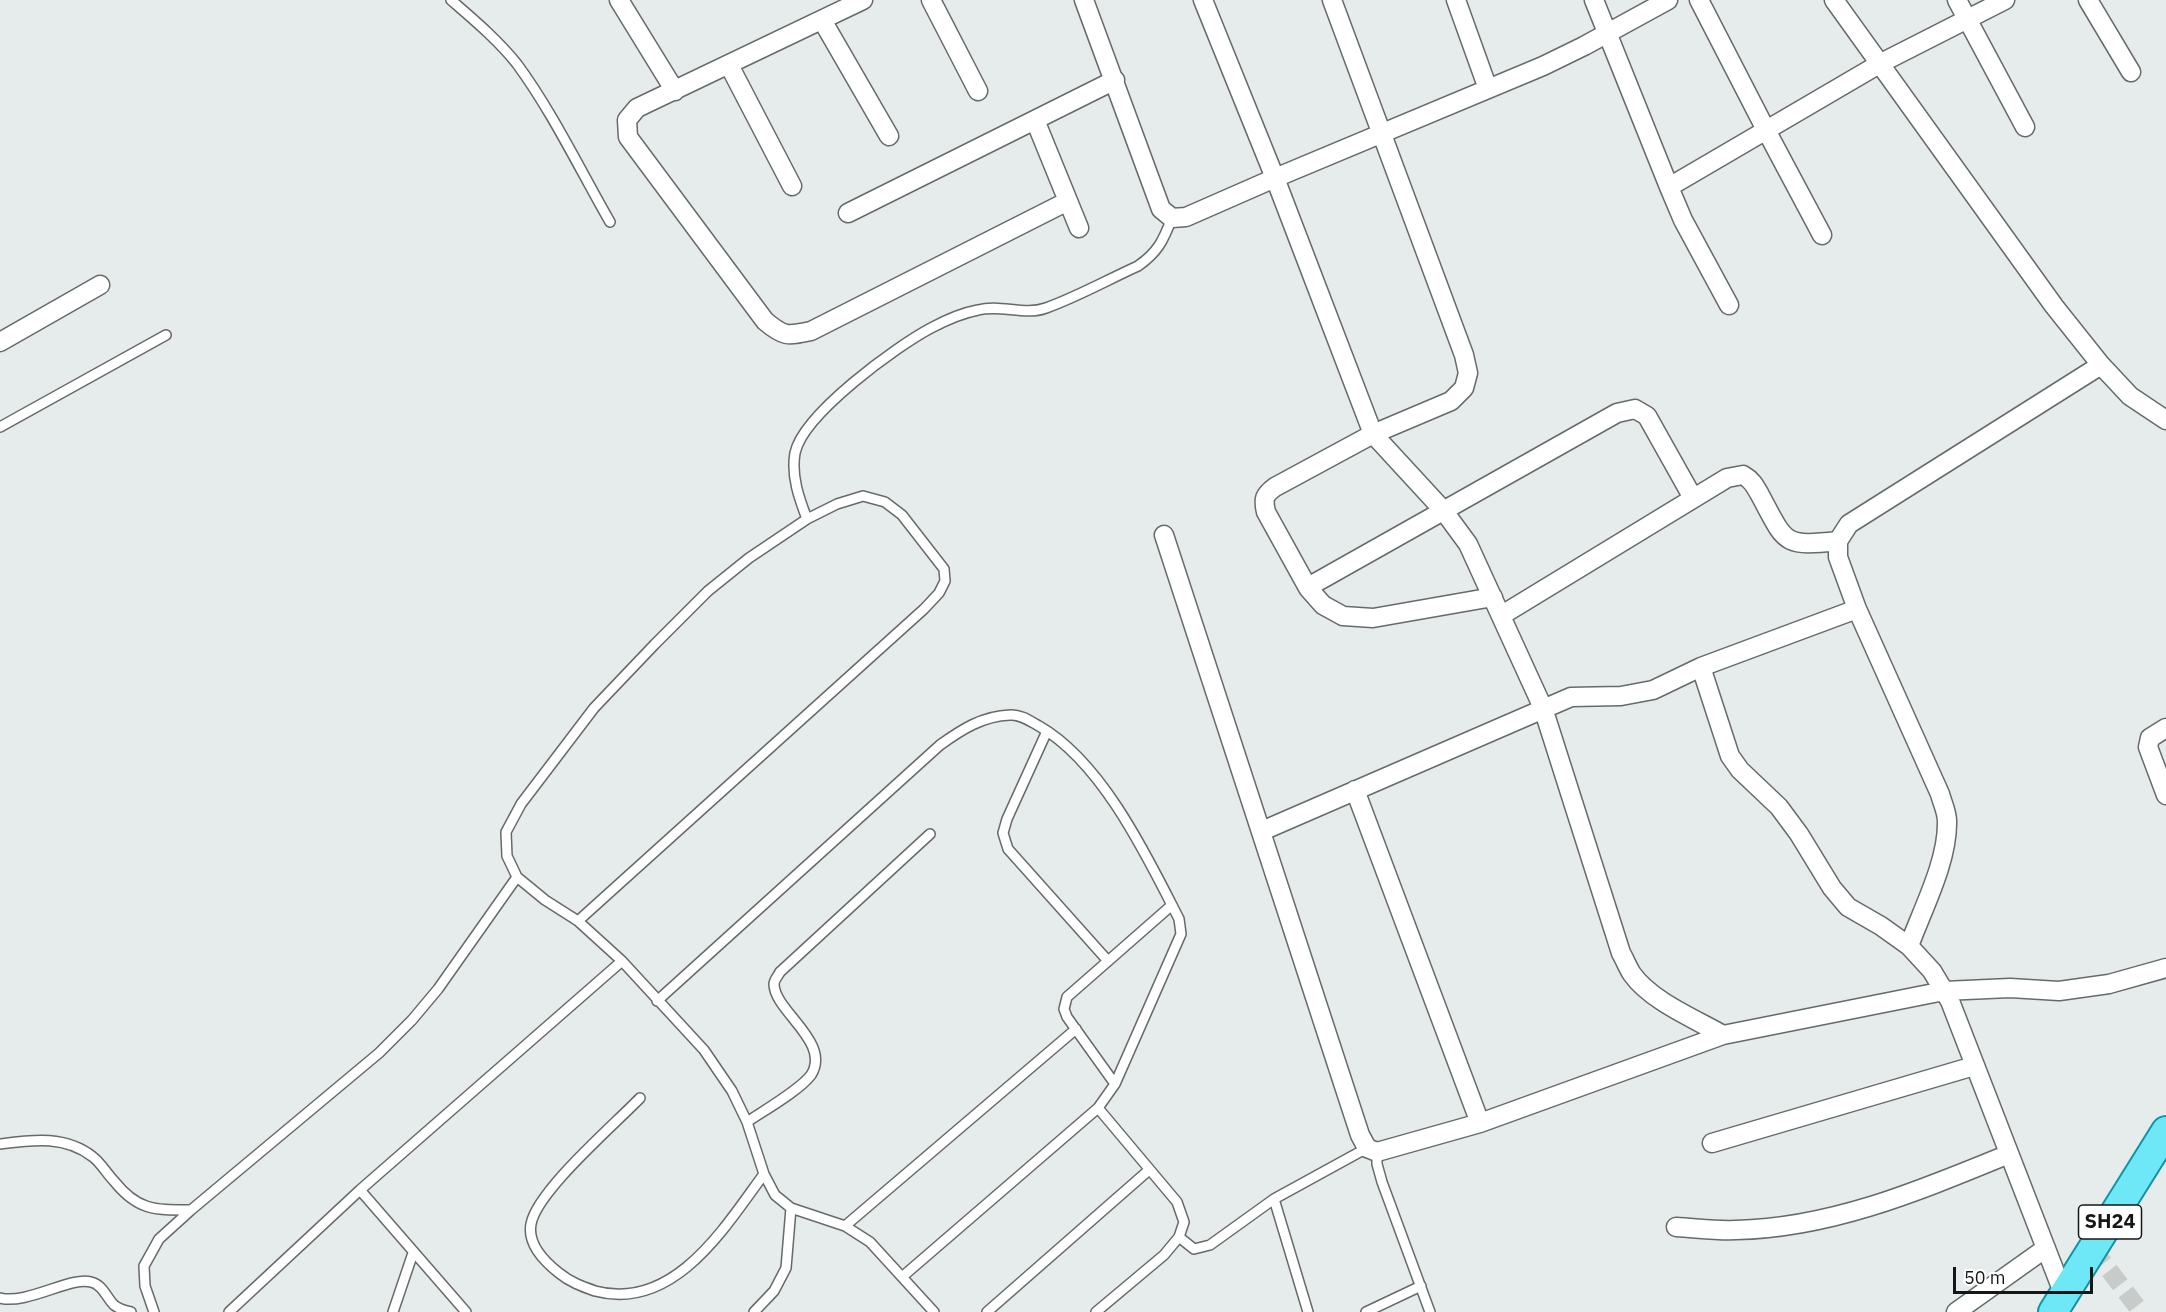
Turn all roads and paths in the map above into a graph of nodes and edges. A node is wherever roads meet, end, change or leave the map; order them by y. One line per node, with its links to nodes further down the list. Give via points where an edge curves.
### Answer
1 (452, 0): 37 (lane, via 495,38 516,64)
2 (619, 0): 24 (street)
3 (863, 0): 17 (street)
4 (931, 0): 25 (street)
5 (1084, 0): 22 (street)
6 (1203, 0): 31 (street)
7 (1332, 0): 29 (street)
8 (1456, 0): 23 (street)
9 (1594, 0): 18 (street)
10 (1668, 0): 18 (street)
11 (1699, 0): 28 (street)
12 (1834, 0): 19 (street)
13 (1957, 0): 16 (street)
14 (2005, 0): 16 (street)
15 (2088, 0): 21 (street)
16 (1967, 19): 19 (street); 27 (street)
17 (822, 20): 20 (street); 30 (street)
18 (1608, 33): 23 (street); 33 (street)
19 (1881, 63): 28 (street); 44 (street, via 2054,306)
20 (729, 65): 24 (street); 32 (street)
21 (2131, 72)
22 (1115, 81): 26 (street); 36 (street, via 1161,209)
23 (1488, 89): 29 (street)
24 (675, 91): 34 (street, via 637,108 627,120 628,138 765,321 780,333 811,331)
25 (978, 91)
26 (1035, 120): 34 (street); 35 (street)
27 (2025, 127)
28 (1766, 130): 33 (street); 39 (street)
29 (1382, 133): 31 (street); 47 (street, via 1468,372 1464,388 1451,401)
30 (889, 136)
31 (1275, 178): 36 (street, via 1186,217); 47 (street)
32 (792, 186)
33 (1669, 187): 41 (street)
34 (1068, 201): 38 (street)
35 (848, 213)
36 (1172, 218): 50 (lane, via 1162,243 1138,266 1045,309 981,309 958,316 930,329 860,377 803,433 795,452 797,494)
37 (610, 222)
38 (1079, 228)
39 (1822, 235)
40 (100, 285): 43 (street)
41 (1729, 305)
42 (165, 335): 46 (lane)
43 (0, 342)
44 (2101, 365): 45 (street, via 2130,396); 52 (street, via 1850,524)
45 (2166, 420)
46 (0, 427)
47 (1373, 434): 49 (street); 53 (street, via 1265,494 1266,512)
48 (1694, 498): 49 (street, via 1647,416 1635,409 1617,413); 52 (street, via 1727,478 1743,475 1752,480 1781,533 1790,540 1804,544); 56 (street)
49 (1443, 510): 53 (street); 54 (street, via 1467,544)
50 (807, 519): 65 (lane, via 708,591 594,708 521,804 506,832 507,856); 67 (lane, via 863,496 885,502 902,515 944,569 945,581 939,593)
51 (1164, 536): 63 (street)
52 (1838, 541): 55 (street, via 1838,557)
53 (1308, 587): 54 (street, via 1323,605 1343,616 1373,618)
54 (1493, 597): 56 (street)
55 (1857, 609): 57 (street); 68 (street, via 1940,794 1947,818 1938,871)
56 (1502, 615): 58 (street)
57 (1701, 668): 58 (street, via 1653,690 1621,696 1570,697); 68 (street, via 1730,756 1740,770 1779,807 1848,907)
58 (1544, 708): 61 (street); 75 (street, via 1621,953 1632,974 1645,989)
59 (2166, 728): 62 (street, via 2150,738 2148,747)
60 (1047, 731): 66 (lane, via 1068,747 1129,824); 70 (lane, via 1006,819 1003,834 1008,849); 73 (lane, via 1011,714 958,732)
61 (1355, 790): 63 (street); 81 (street)
62 (2166, 795)
63 (1262, 831): 85 (street, via 1360,1135)
64 (930, 834): 80 (lane, via 780,972 774,982 776,993 811,1043 816,1059 811,1074 800,1085)
65 (517, 877): 67 (lane); 92 (lane, via 412,1020 379,1053)
66 (1172, 905): 70 (lane); 77 (lane, via 1179,919 1180,934)
67 (578, 921): 69 (lane)
68 (1909, 946): 72 (street)
69 (622, 961): 73 (lane); 89 (lane)
70 (1108, 961): 74 (lane, via 1067,997 1064,1009)
71 (2166, 968): 72 (street, via 2109,984 2059,991)
72 (1944, 991): 75 (street); 76 (street)
73 (657, 1001): 80 (lane, via 710,1058)
74 (1076, 1029): 77 (lane); 93 (lane)
75 (1723, 1035): 81 (street)
76 (1974, 1066): 83 (street); 86 (street)
77 (1115, 1084): 79 (lane)
78 (640, 1098): 88 (lane, via 552,1187 538,1205 530,1226 533,1243 545,1263 571,1283 609,1296 639,1295 666,1286 688,1270 713,1243)
79 (1098, 1108): 87 (lane); 98 (lane)
80 (747, 1122): 88 (lane)
81 (1480, 1123): 85 (street)
82 (2166, 1131): 101 (main road, SH24)
83 (1712, 1143)
84 (0, 1144): 92 (lane, via 44,1139 71,1145 93,1157 138,1205)
85 (1372, 1150): 90 (lane, via 1307,1179); 99 (lane)
86 (2009, 1154): 94 (street, via 1865,1209 1801,1224 1735,1230); 96 (street)
87 (1149, 1170): 95 (lane, via 1177,1202 1184,1222); 109 (lane)
88 (764, 1174): 91 (lane, via 775,1195)
89 (360, 1190): 97 (lane); 104 (lane)
90 (1274, 1199): 95 (lane, via 1210,1245 1194,1249); 111 (lane)
91 (791, 1208): 93 (lane); 107 (lane, via 786,1268 774,1291)
92 (191, 1210): 103 (lane, via 159,1239 144,1266 145,1286)
93 (845, 1226): 98 (lane, via 870,1242)
94 (1676, 1227)
95 (1179, 1237): 110 (lane, via 1164,1255)
96 (2046, 1248): 101 (street); 114 (street)
97 (413, 1253): 105 (lane); 106 (lane)
98 (902, 1277): 108 (lane)
99 (1421, 1286): 112 (lane); 113 (lane)
100 (0, 1298): 102 (lane, via 17,1299 90,1281 114,1305)
101 (2058, 1303)
102 (131, 1312)
103 (154, 1312)
104 (229, 1312)
105 (393, 1312)
106 (466, 1312)
107 (754, 1312)
108 (934, 1312)
109 (987, 1312)
110 (1096, 1312)
111 (1308, 1312)
112 (1366, 1312)
113 (1430, 1312)
114 (1956, 1312)

